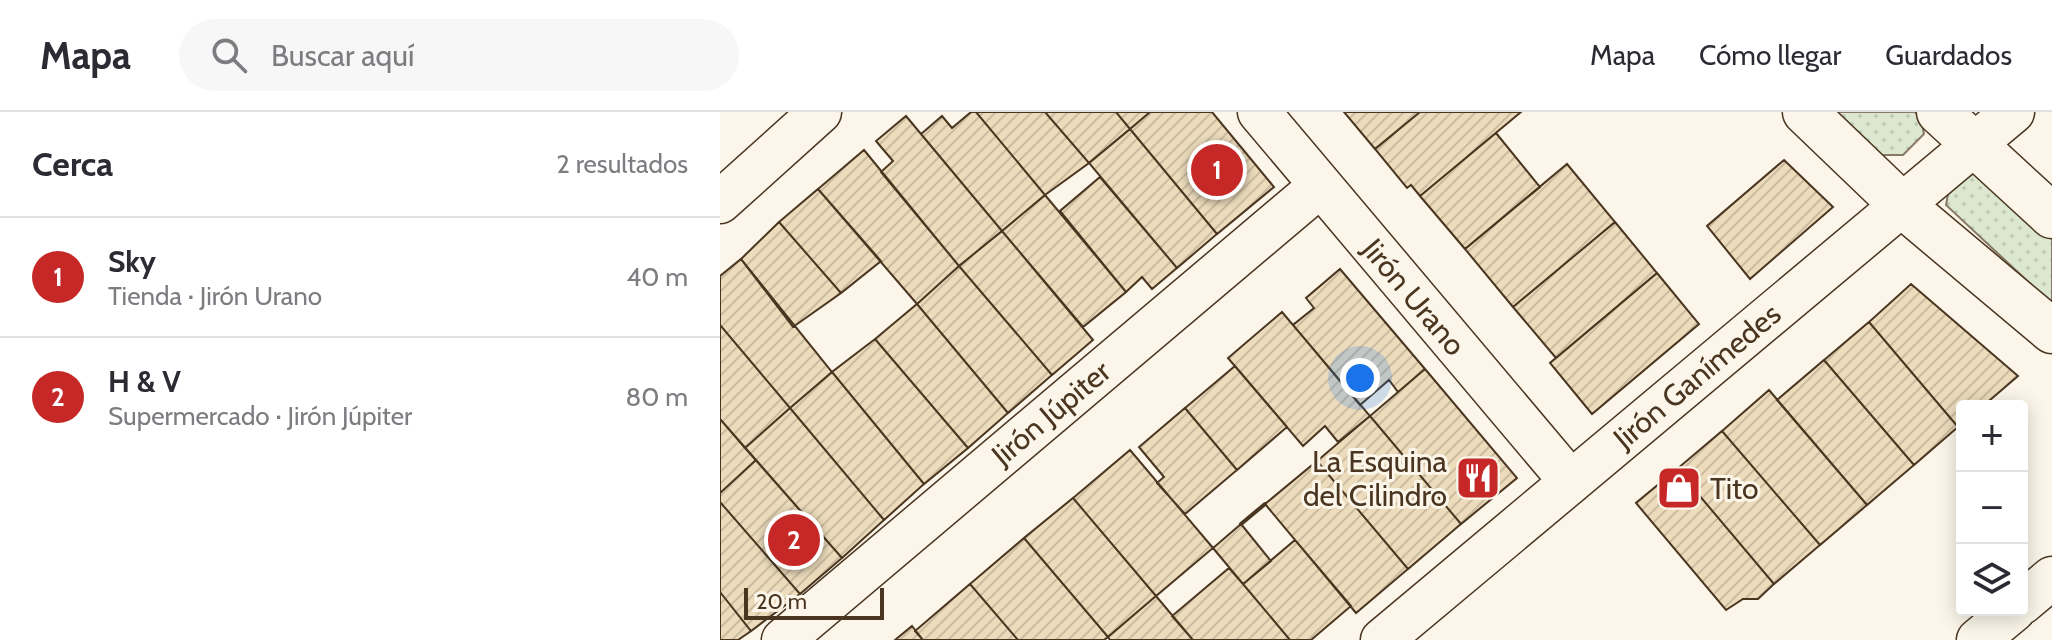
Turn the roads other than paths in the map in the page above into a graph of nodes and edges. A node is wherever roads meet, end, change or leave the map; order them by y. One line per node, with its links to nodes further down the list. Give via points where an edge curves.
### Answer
1 (820, 112): 8 (street)
2 (1259, 112): 7 (street, Jirón Urano)
3 (1805, 112): 9 (street)
4 (1939, 112): 6 (street)
5 (2013, 112): 6 (street, Jirón Ganímedes)
6 (1974, 144): 9 (street, Jirón Ganímedes); 10 (street)
7 (1320, 186): 12 (street, Jirón Urano); 16 (street, Jirón Júpiter)
8 (720, 202)
9 (1902, 205): 11 (street); 12 (street, Jirón Ganímedes)
10 (2052, 216)
11 (2052, 331)
12 (1571, 482): 17 (street, Jirón Ganímedes)
13 (2052, 578): 14 (street)
14 (2028, 598)
15 (2007, 616): 18 (street)
16 (783, 640)
17 (1382, 640)
18 (1978, 640)

